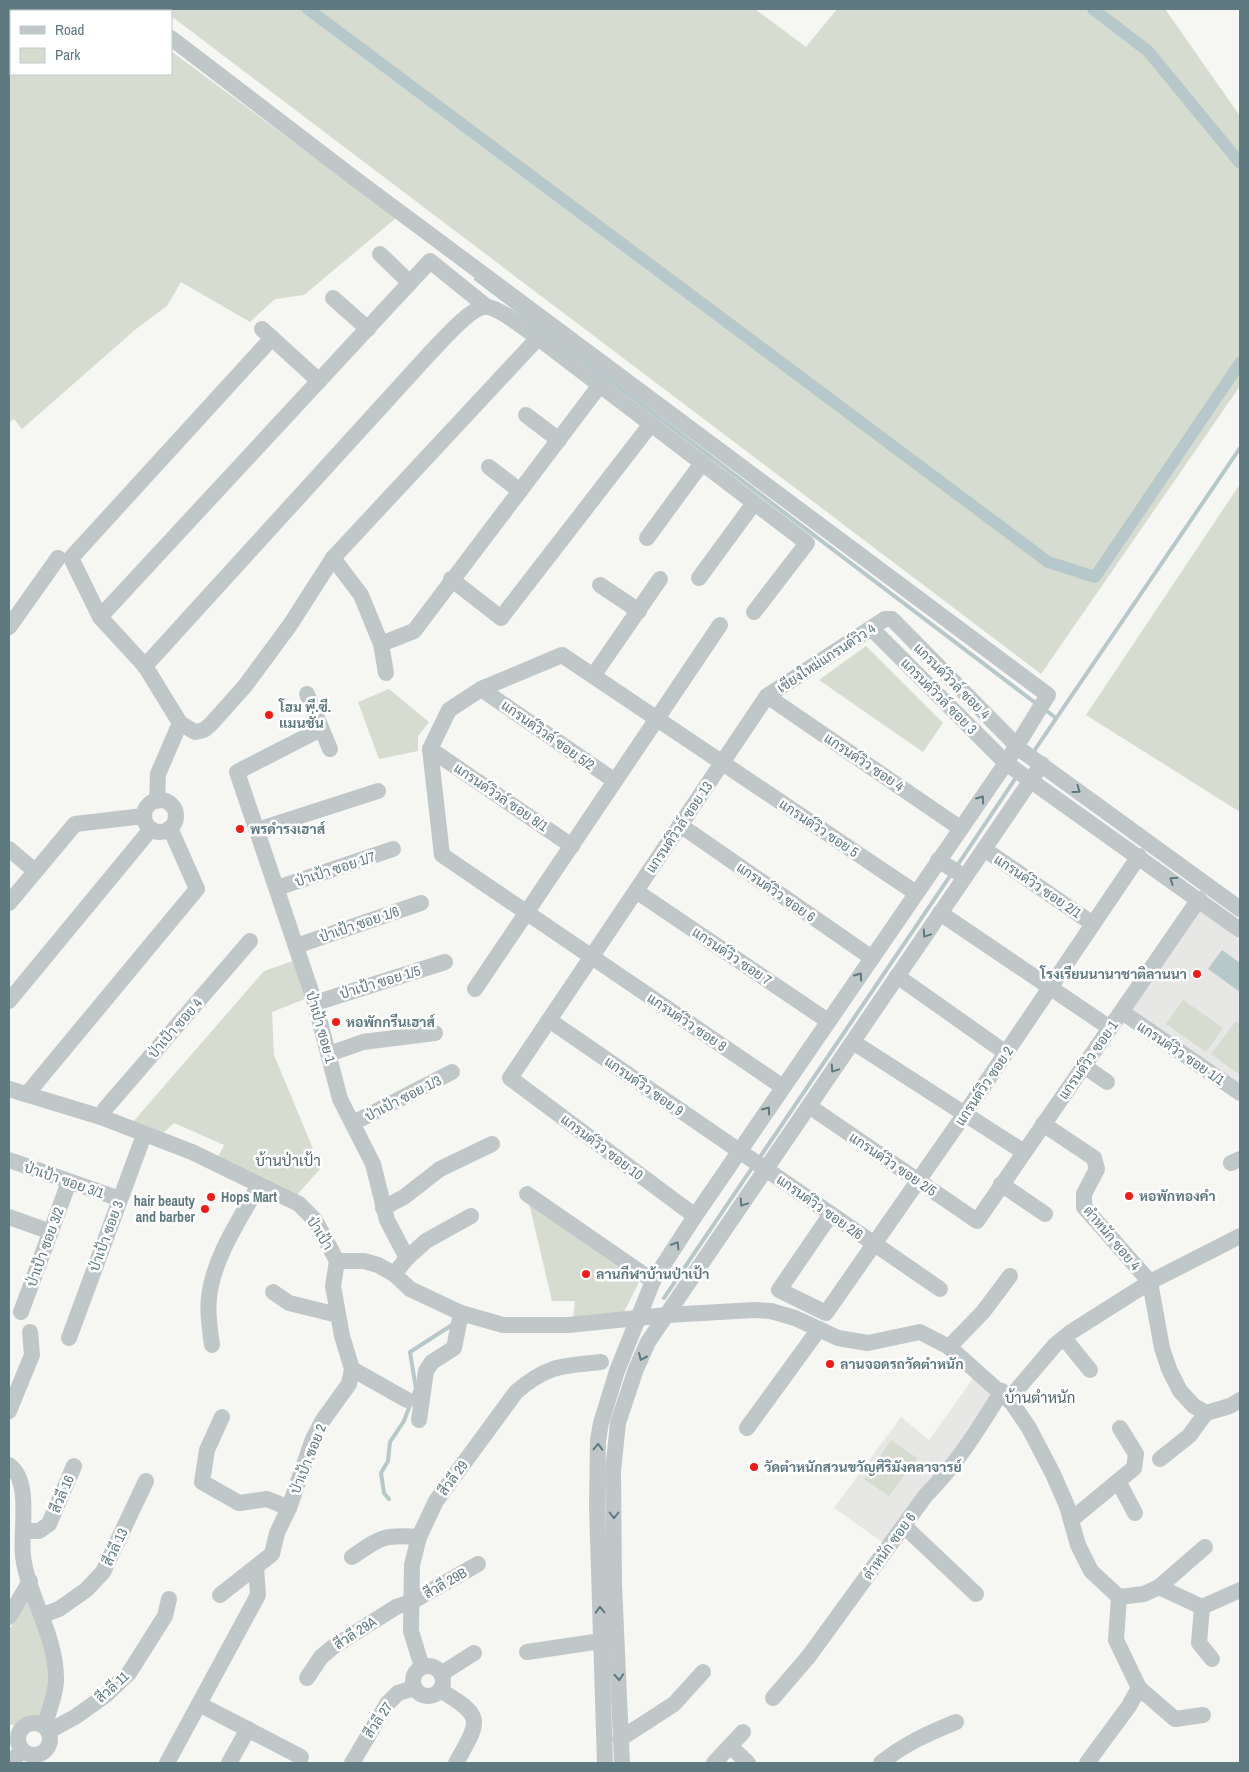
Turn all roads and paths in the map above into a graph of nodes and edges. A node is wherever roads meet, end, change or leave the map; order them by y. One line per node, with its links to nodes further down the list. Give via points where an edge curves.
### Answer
1 (172, 39): 41 (street, via 1048,695)
2 (380, 254): 3 (street)
3 (410, 283): 5 (street, via 430,261); 6 (street)
4 (333, 298): 6 (street)
5 (487, 306): 7 (street); 32 (street, via 473,312 431,352)
6 (368, 329): 8 (street)
7 (538, 338): 9 (street); 19 (street)
8 (319, 381): 26 (street); 26 (street, via 267,334 71,558)
9 (600, 385): 11 (street); 12 (street)
10 (526, 415): 12 (street)
11 (651, 424): 13 (street); 21 (street, via 501,618)
12 (559, 440): 15 (street)
13 (702, 463): 16 (street); 17 (street)
14 (489, 467): 15 (street)
15 (520, 490): 21 (street)
16 (754, 503): 20 (street); 25 (street, via 807,544)
17 (647, 538)
18 (58, 558): 29 (street)
19 (333, 558): 31 (street, via 361,595); 39 (street, via 290,625 245,686 211,724 195,732)
20 (699, 578)
21 (451, 579): 31 (street, via 414,631)
22 (660, 579): 24 (street)
23 (600, 585): 24 (street)
24 (639, 611): 34 (street)
25 (754, 612)
26 (100, 617): 32 (street)
27 (885, 619): 30 (street, เชียงใหม่แกรนด์วิว 4); 41 (street, แกรนด์วิวล์ ซอย 4, via 892,619)
28 (720, 625): 38 (street)
29 (9, 627)
30 (872, 629): 37 (street, เชียงใหม่แกรนด์วิว 4); 46 (street, แกรนด์วิวล์ ซอย 3)
31 (381, 644): 33 (street)
32 (145, 666): 39 (street)
33 (386, 673)
34 (593, 676): 35 (street, แกรนด์วิว ซอย 5, via 562,655); 38 (street, แกรนด์วิว ซอย 5)
35 (481, 689): 43 (street, via 449,710); 48 (street, แกรนด์วิวล์ ซอย 5/2)
36 (307, 694): 40 (street)
37 (767, 696): 44 (street, แกรนด์วิวล์ ซอย 13); 54 (street, แกรนด์วิว ซอย 4)
38 (657, 720): 44 (street, แกรนด์วิว ซอย 5); 48 (street)
39 (180, 723): 50 (street, via 158,774)
40 (321, 729): 42 (street); 55 (street, ป่าเป้า ซอย 1, via 237,772)
41 (1019, 748): 45 (street, แกรนด์วิวล์ ซอย 4); 46 (street)
42 (330, 749)
43 (430, 749): 56 (street, แกรนด์วิวล์ ซอย 8/1); 70 (street, via 442,855)
44 (723, 762): 52 (street, แกรนด์วิวล์ ซอย 13); 65 (street, แกรนด์วิว ซอย 5)
45 (1040, 762): 47 (street); 69 (street, แกรนด์วิวล์ ซอย 4, one-way to 69)
46 (1009, 764): 47 (street, แกรนด์วิวล์ ซอย 3); 54 (street, one-way to 46)
47 (1029, 778): 59 (street); 60 (street, แกรนด์วิวล์ ซอย 3)
48 (615, 781): 56 (street)
49 (378, 791): 55 (street)
50 (157, 801): 51 (street, via 148,806); 53 (street, via 167,802 174,809 176,819)
51 (148, 823): 53 (street, via 161,832); 62 (street, via 75,824); 82 (street)
52 (680, 825): 64 (street, แกรนด์วิวล์ ซอย 13); 77 (street, แกรนด์วิว ซอย 6)
53 (170, 828): 99 (street, via 197,889)
54 (960, 828): 61 (street)
55 (257, 830): 63 (street, ป่าเป้า ซอย 1)
56 (572, 846): 70 (street)
57 (9, 849): 62 (street)
58 (393, 849): 63 (street, ป่าเป้า ซอย 1/7)
59 (984, 849): 61 (street); 72 (street, แกรนด์วิว ซอย 2/1)
60 (1139, 856): 66 (street, แกรนด์วิวล์ ซอย 3, one-way to 60); 72 (street, แกรนด์วิว ซอย 2)
61 (951, 868): 65 (street); 71 (street)
62 (35, 871): 67 (street)
63 (277, 888): 75 (street, ป่าเป้า ซอย 1)
64 (636, 891): 76 (street, แกรนด์วิวล์ ซอย 13); 86 (street, แกรนด์วิว ซอย 7)
65 (916, 893): 77 (street)
66 (1199, 899): 73 (street, แกรนด์วิวล์ ซอย 3); 84 (street, แกรนด์วิว ซอย 1)
67 (9, 903)
68 (422, 903): 75 (street, ป่าเป้า ซอย 1/6)
69 (1240, 909)
70 (528, 912): 76 (street); 81 (street)
71 (940, 913): 79 (street, one-way to 79); 80 (street)
72 (1093, 924): 80 (street, แกรนด์วิว ซอย 2)
73 (1240, 930)
74 (250, 941): 102 (street, ป่าเป้า ซอย 4, via 105,1109)
75 (296, 946): 83 (street, ป่าเป้า ซอย 1)
76 (592, 957): 85 (street, แกรนด์วิวล์ ซอย 13); 96 (street, แกรนด์วิว ซอย 8)
77 (872, 958): 86 (street, one-way to 77)
78 (445, 962): 83 (street, ป่าเป้า ซอย 1/5)
79 (897, 976): 89 (street); 90 (street)
80 (1050, 987): 87 (street); 90 (street, แกรนด์วิว ซอย 2)
81 (475, 990)
82 (9, 1001)
83 (315, 1003): 91 (street, ป่าเป้า ซอย 1)
84 (1122, 1012): 87 (street, แกรนด์วิว ซอย 1); 98 (street, แกรนด์วิว ซอย 1/1)
85 (549, 1020): 94 (street, แกรนด์วิวล์ ซอย 13); 109 (street, แกรนด์วิว ซอย 9)
86 (828, 1021): 96 (street)
87 (1110, 1028): 92 (street, แกรนด์วิว ซอย 1)
88 (435, 1033): 91 (street, via 363,1042)
89 (853, 1042): 100 (street, one-way to 100); 101 (street)
90 (1006, 1053): 101 (street, แกรนด์วิว ซอย 2)
91 (329, 1054): 103 (street, ป่าเป้า ซอย 1, via 340,1098)
92 (1084, 1066): 95 (street); 104 (street, แกรนด์วิว ซอย 1)
93 (452, 1072): 103 (street, ป่าเป้า ซอย 1/3)
94 (510, 1078): 120 (street, แกรนด์วิว ซอย 10)
95 (1107, 1082)
96 (783, 1087): 109 (street, one-way to 96)
97 (9, 1089): 99 (street, ป่าเป้า)
98 (1240, 1093)
99 (27, 1094): 102 (street, ป่าเป้า)
100 (808, 1106): 109 (street); 110 (street, แกรนด์วิว ซอย 2/5)
101 (964, 1115): 107 (street); 110 (street, แกรนด์วิว ซอย 2)
102 (101, 1118): 105 (street, ป่าเป้า)
103 (353, 1123): 116 (street, ป่าเป้า ซอย 1, via 373,1164)
104 (1043, 1124): 107 (street, แกรนด์วิว ซอย 1); 131 (street, ตำหนัก ซอย 4, via 1094,1158 1097,1170 1084,1194 1084,1206)
105 (144, 1135): 113 (street, ป่าเป้า, via 192,1152); 115 (street, ป่าเป้า ซอย 3)
106 (492, 1144): 116 (street, via 440,1170)
107 (1024, 1152): 112 (street, แกรนด์วิว ซอย 1)
108 (9, 1160): 111 (street, ป่าเป้า ซอย 3/1)
109 (752, 1160): 117 (street, แกรนด์วิว ซอย 2/6); 120 (street); 137 (street, one-way to 137)
110 (918, 1181): 122 (street, แกรนด์วิว ซอย 2/5); 125 (street, แกรนด์วิว ซอย 2)
111 (69, 1182): 115 (street, ป่าเป้า ซอย 3/1); 123 (street, ป่าเป้า ซอย 3/2)
112 (1001, 1184): 118 (street); 122 (street, แกรนด์วิว ซอย 1)
113 (259, 1185): 127 (street, ป่าเป้า, via 299,1204 315,1220); 143 (street, via 214,1272 208,1307)
114 (527, 1194): 130 (street)
115 (120, 1198): 141 (street, ป่าเป้า ซอย 3)
116 (383, 1208): 126 (street, ป่าเป้า ซอย 1)
117 (831, 1214): 125 (street, แกรนด์วิว ซอย 2/6); 125 (street, แกรนด์วิว ซอย 2, via 779,1290 826,1313)
118 (1045, 1214)
119 (471, 1216): 126 (street, via 426,1241)
120 (695, 1216): 130 (street, one-way to 120)
121 (9, 1217): 123 (street)
122 (977, 1221)
123 (51, 1232): 134 (street, ป่าเป้า ซอย 3/2)
124 (1240, 1236): 131 (street, ตำหนัก ซอย 6)
125 (873, 1244): 132 (street, แกรนด์วิว ซอย 2/6)
126 (407, 1258): 128 (street)
127 (337, 1261): 128 (street, ป่าเป้า, via 364,1261); 136 (street, via 333,1286)
128 (394, 1274): 135 (street, ป่าเป้า, via 410,1289)
129 (1010, 1276): 144 (street, via 983,1312)
130 (653, 1281): 138 (street)
131 (1150, 1282): 142 (street, ตำหนัก ซอย 6); 152 (street, via 1169,1369 1180,1391)
132 (940, 1289)
133 (273, 1292): 136 (street, via 289,1303)
134 (21, 1312)
135 (461, 1313): 138 (street, ป่าเป้า, via 503,1325 568,1325); 154 (street, via 454,1348 432,1362 426,1372)
136 (338, 1315): 146 (street)
137 (667, 1315): 138 (street, ป่าเป้า); 139 (street, ป่าเป้า, via 771,1311); 203 (street, one-way to 203, via 644,1351 618,1423 613,1496)
138 (637, 1319): 183 (street, one-way to 138, via 598,1440 608,1396)
139 (819, 1329): 144 (street, ป่าเป้า, via 838,1338 868,1343 920,1332); 155 (street)
140 (30, 1332): 151 (street, via 32,1356)
141 (69, 1338)
142 (1064, 1338): 147 (street); 148 (street, ตำหนัก ซอย 6, via 1021,1384)
143 (212, 1345)
144 (949, 1347): 148 (street, ป่าเป้า)
145 (601, 1362): 167 (street, สีวลี 29, via 555,1366 532,1378 516,1392 436,1501)
146 (352, 1369): 149 (street); 162 (street, ป่าเป้า ซอย 2, via 349,1384 313,1439)
147 (1090, 1370)
148 (1006, 1395): 164 (street, via 1029,1428 1054,1474); 165 (street, ตำหนัก ซอย 6)
149 (407, 1400)
150 (1240, 1400): 152 (street)
151 (9, 1411)
152 (1206, 1413): 157 (street, via 1189,1436)
153 (222, 1417): 162 (street, via 207,1450 202,1482 239,1502 266,1500)
154 (419, 1420)
155 (747, 1428)
156 (1120, 1428): 161 (street, via 1136,1454 1134,1468)
157 (1160, 1459)
158 (9, 1465): 166 (street, via 15,1469 22,1483)
159 (74, 1466): 166 (street, สีวลี 16, via 49,1524 39,1530)
160 (146, 1481): 181 (street, สีวลี 13, via 104,1572 86,1590)
161 (1118, 1481): 163 (street); 164 (street)
162 (289, 1508): 171 (street, ป่าเป้า ซอย 2, via 276,1533 272,1554)
163 (1135, 1513)
164 (1071, 1520): 177 (street, via 1078,1546 1091,1571)
165 (904, 1526): 174 (street); 193 (street, ตำหนัก ซอย 6, via 809,1656)
166 (23, 1531): 172 (street, via 23,1556)
167 (420, 1537): 169 (street, via 381,1537); 179 (street, สีวลี 29, via 412,1565)
168 (1205, 1547): 173 (street)
169 (352, 1557)
170 (478, 1564): 179 (street, สีวลี 29B)
171 (256, 1567): 175 (street, ป่าเป้า ซอย 2); 194 (street, via 258,1595)
172 (30, 1581): 181 (street); 182 (street)
173 (1159, 1587): 177 (street, via 1144,1594); 180 (street)
174 (976, 1594)
175 (220, 1595)
176 (1238, 1595): 180 (street)
177 (1119, 1597): 192 (street, via 1116,1640)
178 (169, 1599): 197 (street, สีวลี 11, via 164,1616 129,1673 106,1695 75,1717)
179 (413, 1602): 187 (street, สีวลี 29, via 411,1631); 189 (street, สีวลี 29A, via 396,1607 333,1647 321,1657)
180 (1202, 1607): 186 (street, via 1199,1643)
181 (43, 1616): 197 (street, via 56,1682)
182 (9, 1617)
183 (601, 1641): 184 (street); 203 (street)
184 (527, 1652)
185 (474, 1653): 190 (street)
186 (1212, 1659)
187 (422, 1667): 190 (street, via 433,1667); 191 (street, via 413,1677)
188 (703, 1672): 203 (street, via 674,1704)
189 (307, 1678)
190 (441, 1682): 191 (street, via 432,1696 426,1697); 210 (street, via 474,1717 474,1731)
191 (414, 1688): 209 (street, สีวลี 27, via 398,1693 387,1704)
192 (1139, 1688): 195 (street, via 1175,1719); 214 (street)
193 (774, 1698)
194 (199, 1704): 198 (street); 207 (street)
195 (1203, 1715)
196 (956, 1722): 213 (street, via 925,1734)
197 (46, 1728): 199 (street, via 39,1723 28,1723); 205 (street, via 50,1742)
198 (248, 1729): 204 (street); 208 (street)
199 (13, 1732): 202 (street)
200 (743, 1732): 201 (street)
201 (730, 1746): 211 (street); 212 (street)
202 (22, 1751): 205 (street); 206 (street)
203 (614, 1751)
204 (301, 1756)
205 (45, 1758)
206 (9, 1763)
207 (167, 1763)
208 (229, 1763)
209 (352, 1763)
210 (456, 1763)
211 (714, 1763)
212 (748, 1763)
213 (881, 1763)
214 (1087, 1763)

